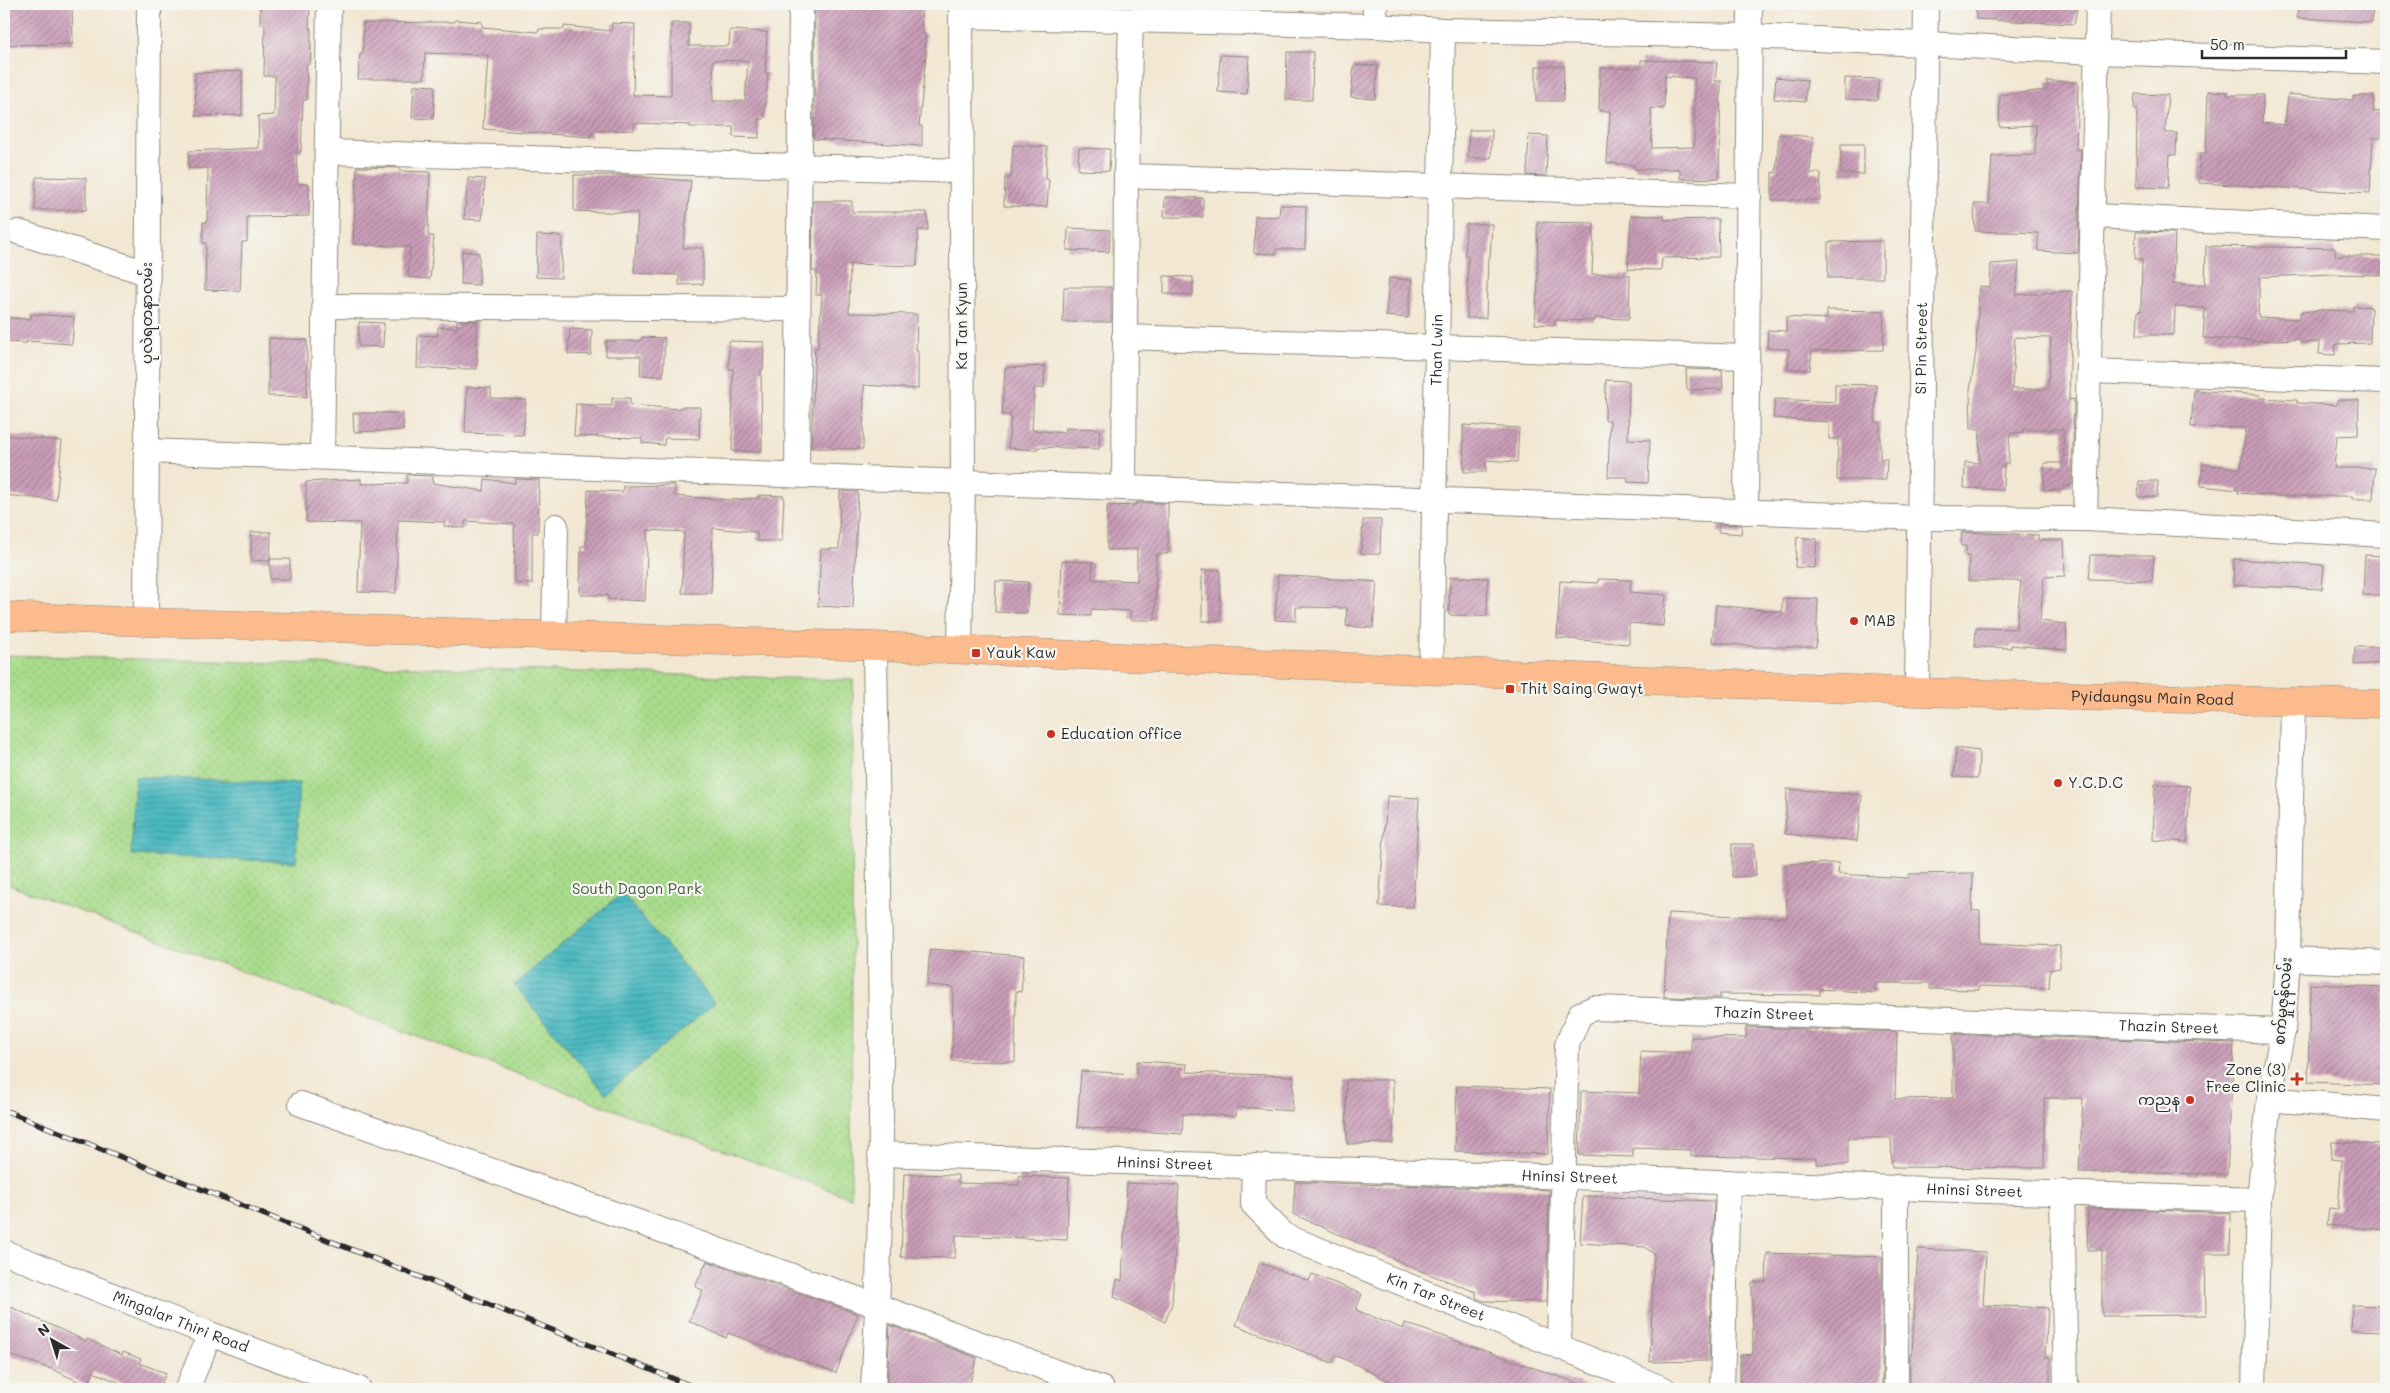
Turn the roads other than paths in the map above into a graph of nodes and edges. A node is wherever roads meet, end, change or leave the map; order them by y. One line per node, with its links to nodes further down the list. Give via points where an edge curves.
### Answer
1 (149, 4): 24 (street, ပုလဲရတနာလမ်း)
2 (329, 4): 15 (street)
3 (801, 4): 16 (street)
4 (1750, 4): 11 (street)
5 (1926, 4): 12 (street, Si Pin Street)
6 (2098, 4): 13 (street)
7 (961, 10): 9 (street); 17 (street, Ka Tan Kyun)
8 (1375, 15): 9 (street); 10 (street)
9 (1131, 21): 18 (street)
10 (1443, 30): 11 (street); 19 (street, Than Lwin)
11 (1749, 36): 12 (street); 20 (street)
12 (1926, 44): 13 (street); 39 (street, Si Pin Street)
13 (2097, 52): 14 (street); 21 (street)
14 (2386, 62)
15 (327, 152): 16 (street); 25 (street)
16 (799, 166): 17 (street); 26 (street)
17 (962, 171): 35 (street, Ka Tan Kyun)
18 (1126, 176): 19 (street); 27 (street)
19 (1439, 186): 20 (street); 28 (street, Than Lwin)
20 (1749, 196): 29 (street)
21 (2093, 216): 22 (street); 30 (street)
22 (2386, 229)
23 (18, 232): 24 (street)
24 (147, 273): 32 (street, ပုလဲရတနာလမ်း)
25 (325, 306): 26 (street); 33 (street)
26 (798, 310): 34 (street)
27 (1124, 338): 28 (street); 36 (street)
28 (1436, 347): 29 (street); 37 (street, Than Lwin)
29 (1748, 357): 38 (street)
30 (2090, 371): 31 (street); 40 (street)
31 (2386, 381)
32 (146, 450): 33 (street); 44 (street, ပုလဲရတနာလမ်း)
33 (322, 457): 34 (street)
34 (797, 475): 35 (street)
35 (963, 482): 36 (street); 47 (street, Ka Tan Kyun)
36 (1124, 488): 37 (street)
37 (1434, 500): 38 (street); 48 (street, Than Lwin)
38 (1746, 512): 39 (street)
39 (1920, 518): 40 (street); 49 (street, Si Pin Street)
40 (2085, 519): 42 (street)
41 (556, 526): 45 (street)
42 (2386, 535)
43 (4, 616): 44 (main road, Pyidaungsu Main Road)
44 (146, 622): 45 (main road, Pyidaungsu Main Road)
45 (554, 636): 46 (main road, Pyidaungsu Main Road)
46 (875, 646): 47 (main road, Pyidaungsu Main Road); 58 (street)
47 (960, 649): 48 (main road, Pyidaungsu Main Road)
48 (1431, 670): 49 (main road, Pyidaungsu Main Road)
49 (1917, 692): 50 (main road, Pyidaungsu Main Road)
50 (2294, 702): 51 (main road, Pyidaungsu Main Road); 52 (street, စက်မှုဇုန်လမ်း)
51 (2386, 704)
52 (2288, 959): 53 (street); 54 (street, စက်မှုဇုန်လမ်း)
53 (2386, 963)
54 (2283, 1031): 55 (street, စက်မှုဇုန်လမ်း); 60 (street, Thazin Street, via 1594,1008 1580,1014 1567,1045)
55 (2269, 1099): 57 (street); 64 (street, စက်မှုဇုန်လမ်း)
56 (301, 1104): 66 (street)
57 (2386, 1110)
58 (880, 1154): 59 (street, Hninsi Street); 66 (street)
59 (1254, 1166): 60 (street, Hninsi Street); 68 (street, Kin Tar Street, via 1253,1204 1285,1236)
60 (1564, 1176): 61 (street, Hninsi Street); 68 (street, Thazin Street)
61 (1728, 1182): 62 (street, Hninsi Street); 75 (street)
62 (1896, 1187): 63 (street, Hninsi Street); 76 (street)
63 (2062, 1192): 64 (street, Hninsi Street); 77 (street)
64 (2259, 1200): 78 (street, စက်မှုဇုန်လမ်း)
65 (4, 1252): 67 (street, Mingalar Thiri Road)
66 (878, 1306): 72 (street); 73 (street)
67 (210, 1334): 69 (street, Mingalar Thiri Road); 70 (street)
68 (1559, 1345): 74 (street, Kin Tar Street)
69 (329, 1384): 71 (street, Mingalar Thiri Road)
70 (186, 1389)
71 (359, 1389)
72 (874, 1389)
73 (1102, 1389)
74 (1664, 1389)
75 (1722, 1389)
76 (1896, 1389)
77 (2066, 1389)
78 (2254, 1389)

